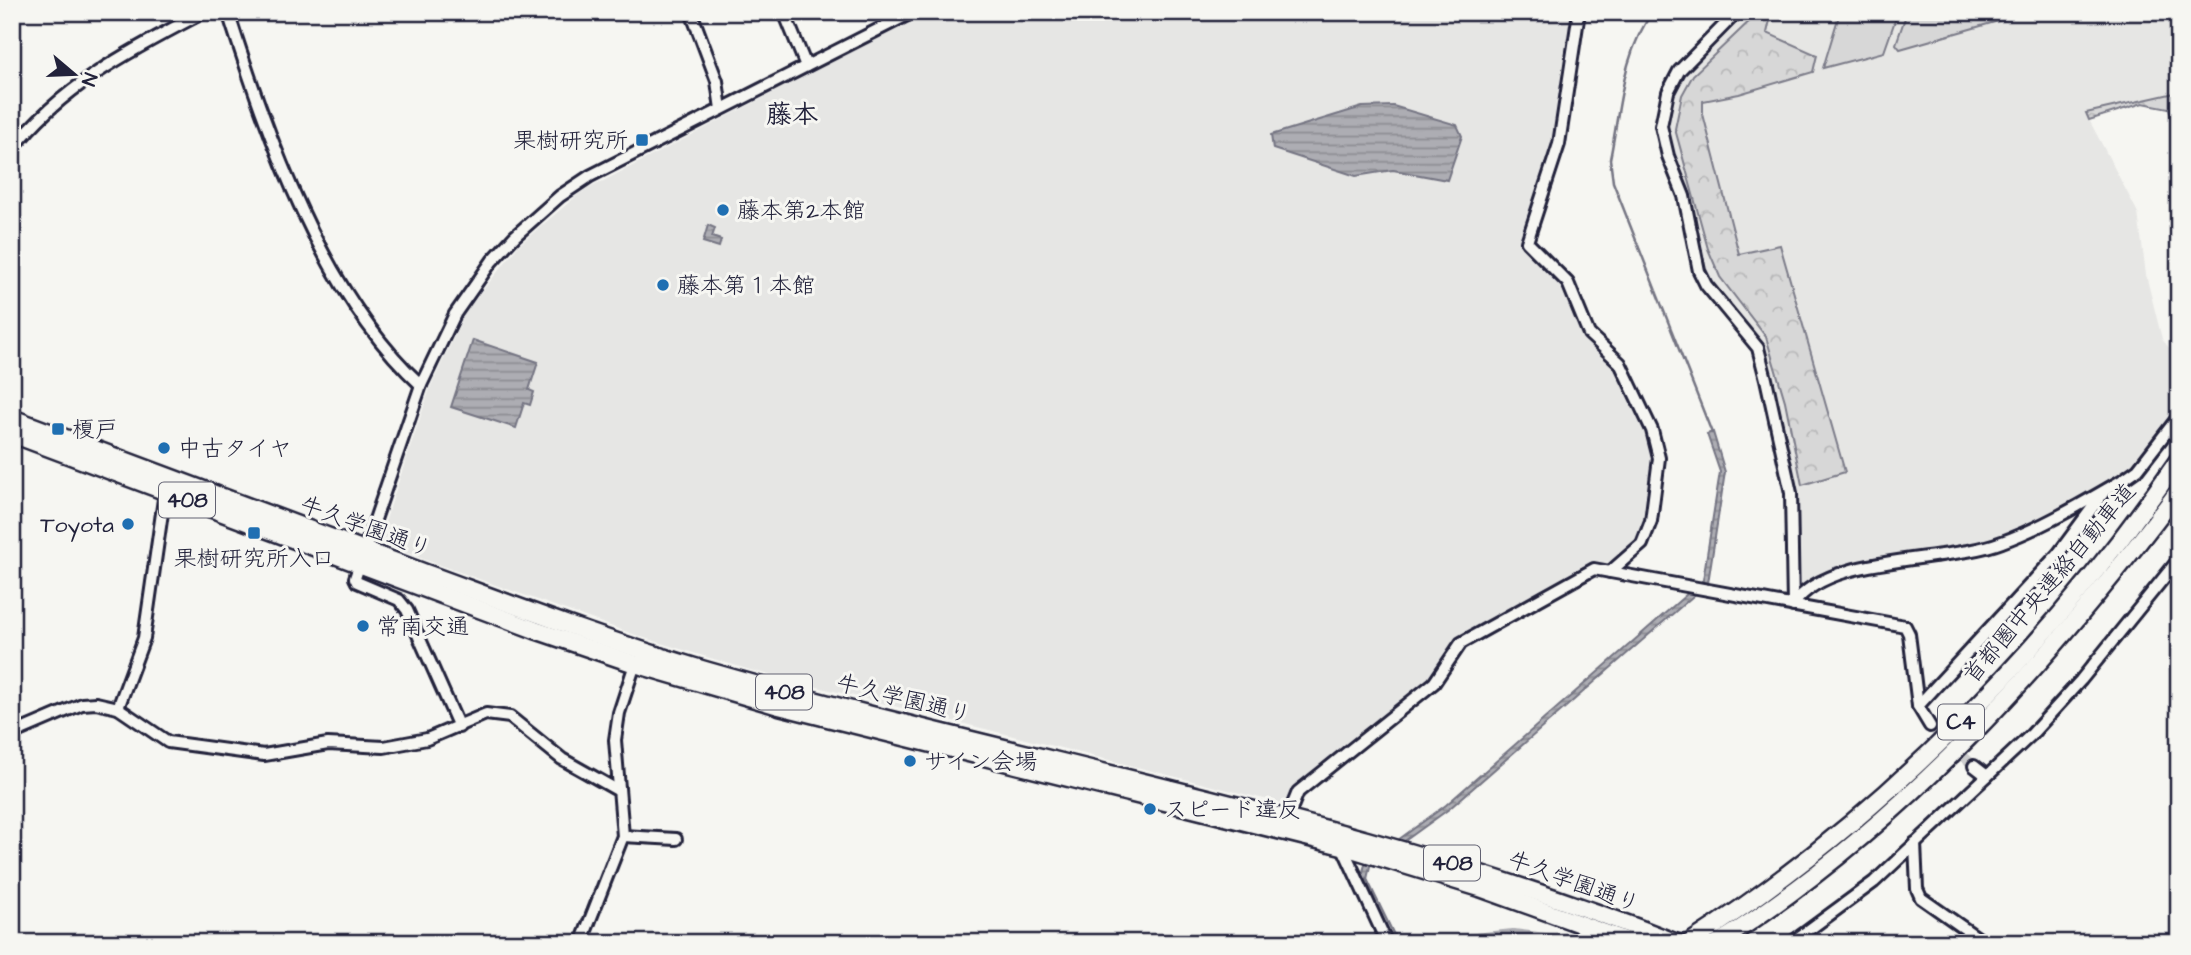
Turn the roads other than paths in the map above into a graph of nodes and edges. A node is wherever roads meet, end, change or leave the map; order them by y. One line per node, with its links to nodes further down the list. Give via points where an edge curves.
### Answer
1 (204, 12): 10 (street, via 109,64 46,114)
2 (228, 12): 11 (street, via 275,150 323,249 376,335)
3 (691, 12): 9 (street, via 717,81)
4 (784, 12): 8 (street)
5 (913, 12): 8 (street)
6 (1579, 12): 21 (street, via 1559,144 1527,242 1568,283 1589,334 1620,362 1657,449 1647,536 1636,552)
7 (1737, 12): 22 (street, via 1679,71 1668,92 1661,126 1684,196 1699,271 1758,348 1791,493)
8 (806, 66): 9 (street)
9 (721, 109): 11 (street, via 590,176 515,236 469,291 440,340)
10 (12, 150)
11 (421, 385): 19 (street)
12 (2179, 416): 17 (street, via 2138,469)
13 (12, 418): 19 (highway, 牛久学園通り / 408)
14 (12, 434): 18 (highway, 牛久学園通り / 408)
15 (2179, 459): 37 (highway, 首都圏中央連絡自動車道 / C4, via 2041,636 1942,741)
16 (2179, 490): 37 (highway, 首都圏中央連絡自動車道 / C4, via 2053,648 1953,754 1847,848)
17 (2105, 491): 22 (street, via 2005,542 1839,573 1816,583); 24 (street, via 2058,554)
18 (165, 492): 19 (highway, 牛久学園通り / 408); 25 (street, via 144,638)
19 (362, 557): 23 (highway, 牛久学園通り / 408); 27 (street, via 357,582 399,600 407,610); 32 (highway, 牛久学園通り / 408, via 705,670)
20 (2179, 559): 30 (street, via 2081,680)
21 (1610, 572): 22 (street); 32 (street, via 1594,569 1461,643 1434,683 1305,784)
22 (1793, 606): 24 (street, via 1905,626)
23 (635, 664): 31 (street, via 615,740); 32 (highway, 牛久学園通り / 408, via 779,706)
24 (1918, 706): 26 (street)
25 (118, 708): 27 (street, via 168,742 248,755 328,744 384,747); 28 (street, via 82,704)
26 (1930, 726)
27 (459, 727): 31 (street, via 486,714 510,717 562,759)
28 (12, 733)
29 (1973, 766): 30 (street)
30 (1987, 776): 35 (street)
31 (619, 791): 33 (street)
32 (1285, 824): 36 (highway, 牛久学園通り / 408); 41 (highway, 牛久学園通り / 408, via 1491,875)
33 (623, 836): 34 (street); 38 (street)
34 (676, 839)
35 (1915, 843): 43 (street, via 1874,881); 44 (street, via 1921,898)
36 (1342, 846): 39 (street); 40 (highway, 牛久学園通り / 408, via 1480,888)
37 (1715, 938): 42 (highway, 首都圏中央連絡自動車道 / C4)
38 (581, 943)
39 (1387, 943)
40 (1633, 943)
41 (1677, 943)
42 (1689, 943)
43 (1791, 943)
44 (1985, 943)

